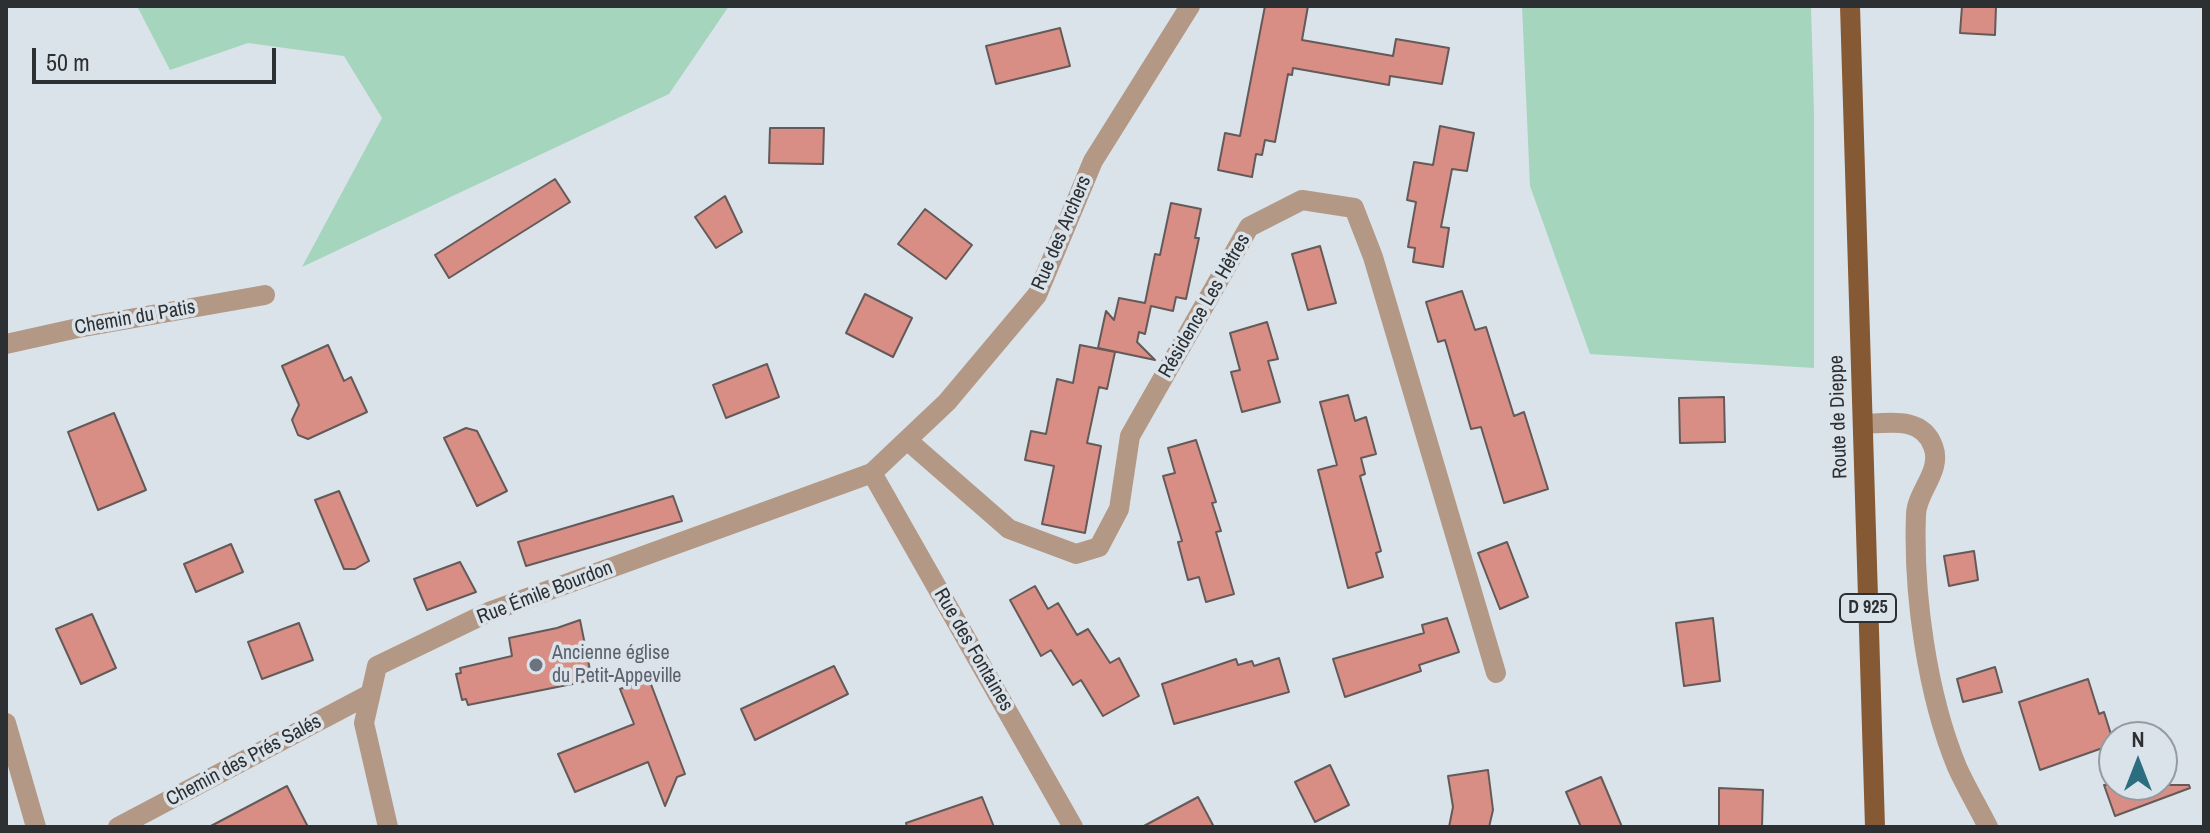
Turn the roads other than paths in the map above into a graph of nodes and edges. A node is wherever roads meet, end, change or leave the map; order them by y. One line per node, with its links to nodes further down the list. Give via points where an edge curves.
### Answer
1 (1190, 6): 6 (street, Rue des Archers, via 1093,161 1037,295 947,402)
2 (1850, 6): 5 (main road, Route de Dieppe / D 925)
3 (265, 295): 4 (street, Chemin du Patis)
4 (6, 344)
5 (1864, 424): 15 (main road, Route de Dieppe / D 925); 16 (street, via 1906,422 1934,446 1934,471 1915,511 1919,604 1932,683 1957,766)
6 (907, 440): 7 (street, Rue des Archers); 8 (street, Résidence Les Hêtres, via 1009,529 1076,554 1099,547 1119,509 1130,436 1249,227 1302,200 1354,208)
7 (872, 473): 9 (street, Rue Émile Bourdon, via 489,612 377,666); 14 (street, Rue des Fontaines)
8 (1496, 673)
9 (370, 694): 12 (street, Chemin des Prés Salés); 13 (street, Rue Émile Bourdon, via 364,723)
10 (6, 723): 11 (street)
11 (36, 827)
12 (118, 827)
13 (388, 827)
14 (1073, 827)
15 (1875, 827)
16 (1988, 827)

